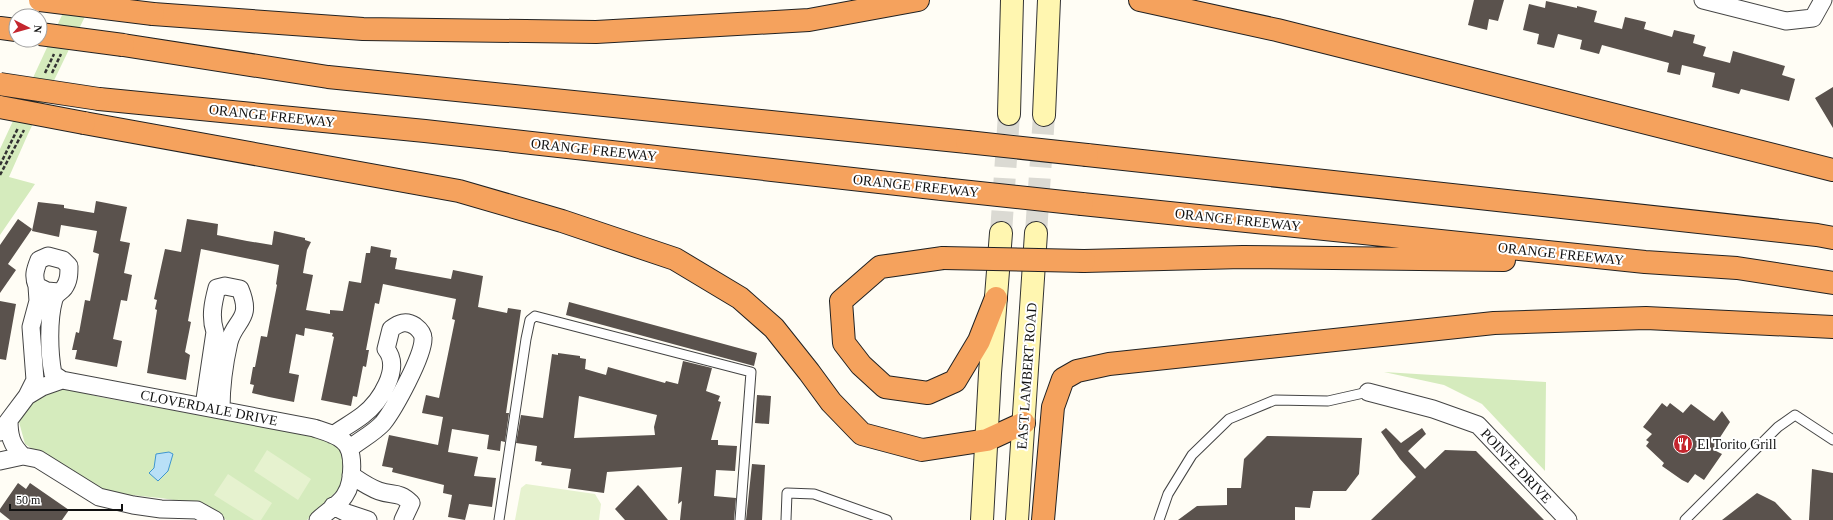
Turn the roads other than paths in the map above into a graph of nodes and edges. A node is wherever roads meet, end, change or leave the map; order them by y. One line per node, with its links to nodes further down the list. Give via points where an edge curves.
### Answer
1 (40, 0): 2 (highway, bridge, via 153,14 363,29 596,32 809,20)
2 (918, 0)
3 (1012, 0): 11 (main road)
4 (1049, 0): 12 (main road)
5 (1140, 0): 13 (highway, via 1277,30)
6 (1703, 0): 7 (street, via 1786,21 1813,18)
7 (1823, 0)
8 (48, 35): 16 (highway, bridge, via 328,77 967,142)
9 (0, 84): 17 (highway, ORANGE FREEWAY, bridge, via 99,99 425,131 942,189)
10 (0, 107): 35 (highway, bridge, via 458,191 562,220 675,259 740,298 774,328 831,402 862,434 922,450)
11 (1009, 114)
12 (1044, 115)
13 (1833, 170)
14 (1001, 233): 21 (main road)
15 (1036, 233): 32 (main road, EAST LAMBERT ROAD)
16 (1833, 238)
17 (1645, 262): 18 (highway, ORANGE FREEWAY, via 1737,268); 21 (highway, bridge, via 1243,257 1084,261 943,258 880,267 841,301 844,343 861,365 885,387 928,393 955,381 979,342)
18 (1833, 283)
19 (36, 286): 20 (street, via 46,291); 20 (street, via 34,272 39,260 48,256 63,260 69,266 69,278); 29 (street, via 38,301 31,328 36,380)
20 (60, 292): 27 (street, via 55,297 52,311 50,359 53,374)
21 (996, 298): 35 (main road)
22 (212, 322): 24 (street, via 218,328); 24 (street, via 217,288 225,286 240,289 244,300 244,312 241,323); 30 (street, via 215,332)
23 (1833, 327): 52 (highway, via 1646,318 1494,323 1109,364 1077,371 1063,379 1053,407)
24 (235, 328): 31 (street, via 229,342 221,392)
25 (391, 354): 26 (street, via 404,358); 26 (street, via 386,349 391,329 401,323 411,323 424,337); 34 (street, via 392,368 386,387 365,414)
26 (418, 358): 37 (street, via 401,396 382,423)
27 (62, 380): 29 (street, CLOVERDALE DRIVE, via 42,387); 30 (street, CLOVERDALE DRIVE)
28 (1368, 392): 53 (lane, via 1328,401 1275,400 1229,419 1192,455 1168,494); 54 (street, POINTE DRIVE, via 1433,409 1478,425)
29 (28, 396): 33 (street, CLOVERDALE DRIVE)
30 (204, 406): 31 (street, CLOVERDALE DRIVE)
31 (221, 409): 34 (street, CLOVERDALE DRIVE, via 314,428)
32 (1024, 423): 35 (highway); 51 (main road, EAST LAMBERT ROAD)
33 (4, 426): 38 (street, via 14,448)
34 (333, 435): 37 (street, CLOVERDALE DRIVE, via 343,440)
35 (987, 440): 50 (main road)
36 (1833, 440): 55 (lane, via 1795,415 1778,428)
37 (349, 449): 40 (street)
38 (23, 456): 39 (street); 42 (street, via 38,459 99,497 133,506 197,510)
39 (0, 461)
40 (351, 475): 41 (street, via 345,495); 45 (street, via 380,491 403,495 411,503)
41 (333, 506): 43 (street); 44 (street)
42 (215, 520)
43 (318, 520)
44 (368, 520)
45 (403, 520)
46 (499, 520): 47 (lane, via 526,339 530,320 535,316 751,372)
47 (740, 520)
48 (786, 520): 49 (lane, via 787,493 814,494)
49 (888, 520)
50 (982, 520)
51 (1017, 520)
52 (1043, 520)
53 (1159, 520)
54 (1568, 520)
55 (1685, 520)

